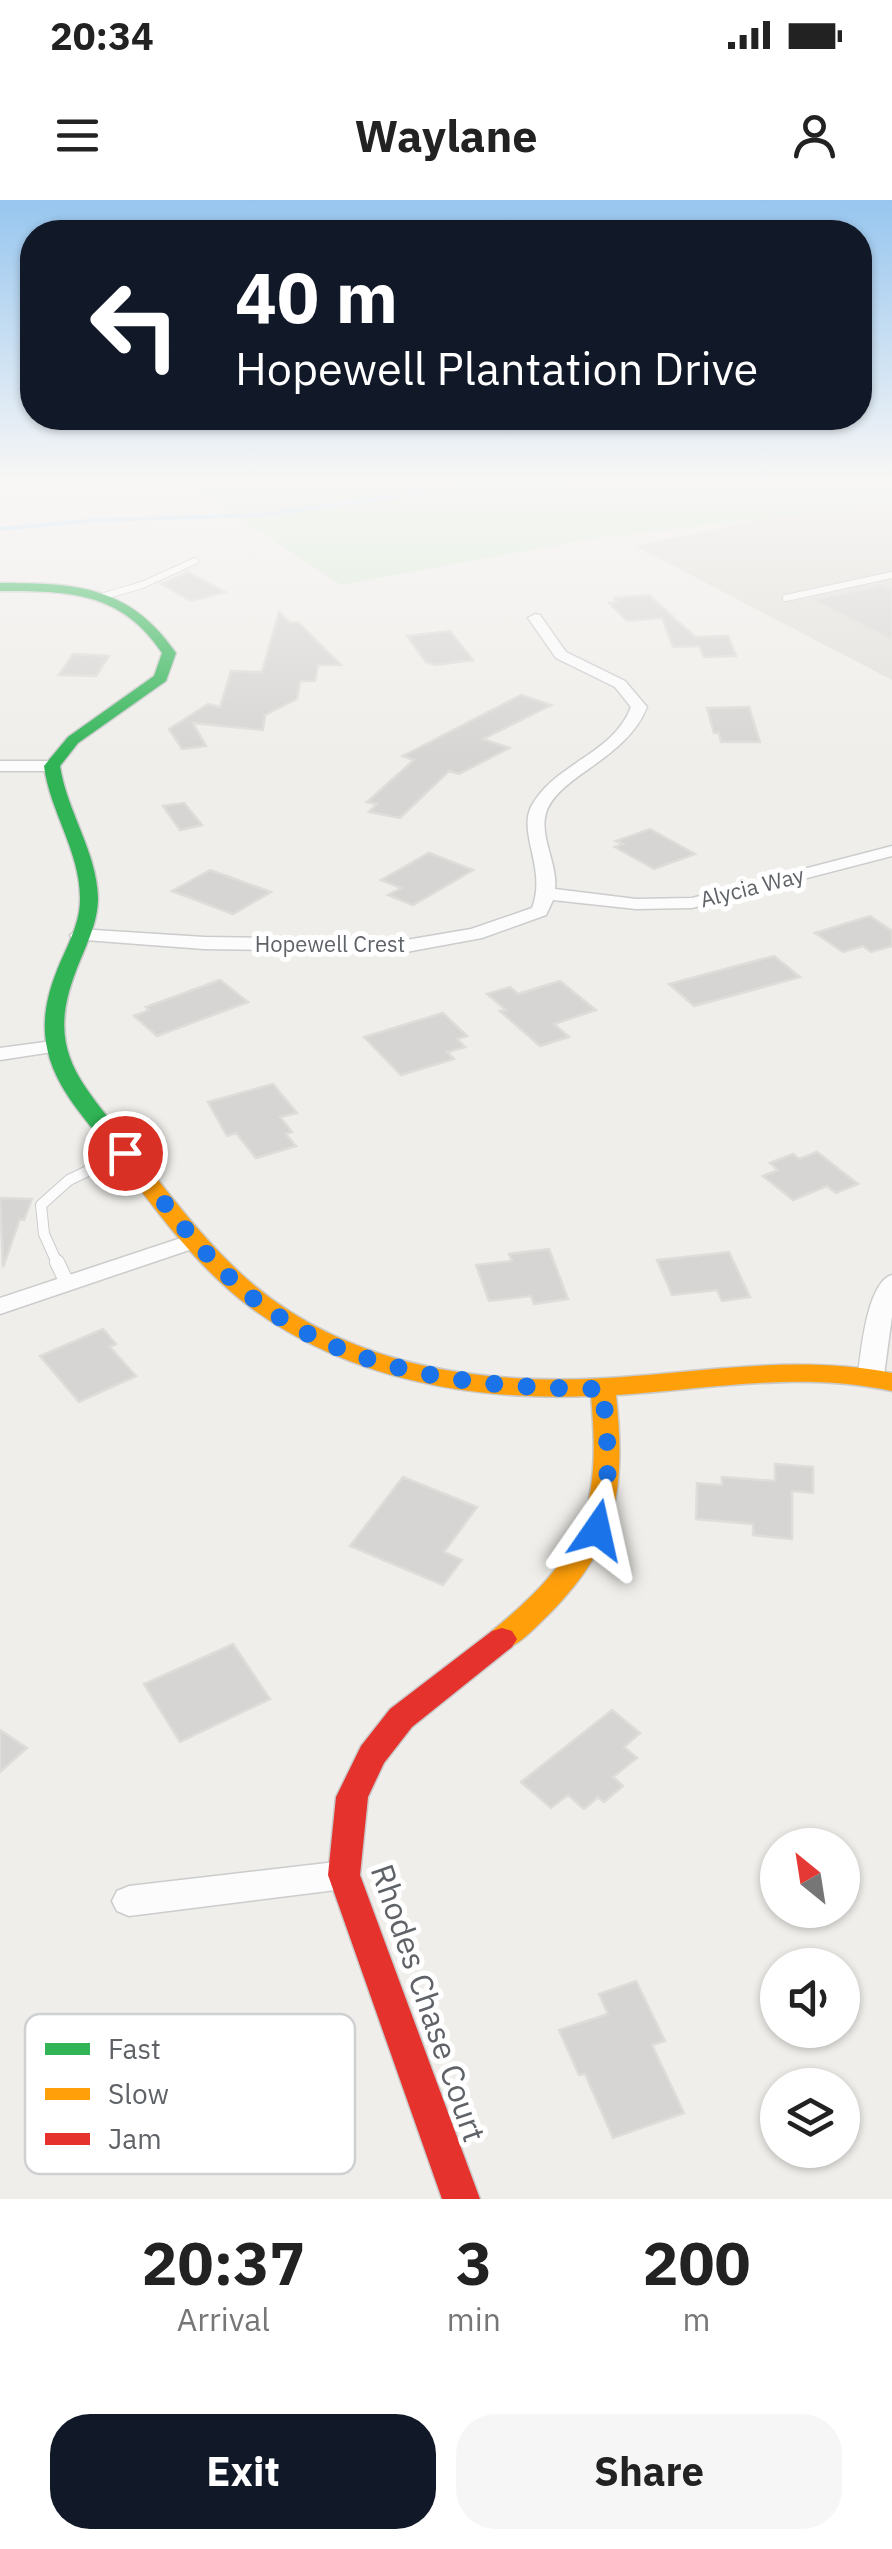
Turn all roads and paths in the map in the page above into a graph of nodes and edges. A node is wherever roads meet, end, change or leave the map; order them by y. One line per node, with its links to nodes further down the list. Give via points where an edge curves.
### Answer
1 (174, 571): 4 (lane)
2 (892, 575): 5 (lane)
3 (0, 587): 4 (street)
4 (100, 596): 8 (street, via 155,626 170,653 168,665 151,686 74,740)
5 (786, 598)
6 (535, 618): 10 (street, via 561,655 620,684 640,707 622,736 538,809 535,824)
7 (0, 766): 8 (street)
8 (52, 766): 11 (street, via 57,812 81,858 90,898)
9 (892, 851): 10 (street, Alycia Way, via 692,903)
10 (550, 894): 11 (street, Hopewell Crest, via 540,912 511,924 406,946)
11 (80, 935): 12 (street, via 53,1008)
12 (52, 1047): 13 (street); 14 (street, via 71,1085)
13 (0, 1054)
14 (125, 1153): 15 (street); 16 (lane, via 74,1176 41,1205 44,1234)
15 (196, 1240): 16 (street); 20 (street, via 257,1302 352,1352 475,1381)
16 (67, 1283): 18 (street)
17 (892, 1283): 19 (street, via 877,1324)
18 (0, 1306)
19 (882, 1379): 20 (street, via 787,1369)
20 (603, 1389): 21 (street, Rhodes Chase Court, via 609,1466 597,1530 558,1589 401,1718 372,1755 352,1797)
21 (344, 1874): 22 (street); 23 (street, Rhodes Chase Court)
22 (130, 1901)
23 (461, 2199)

